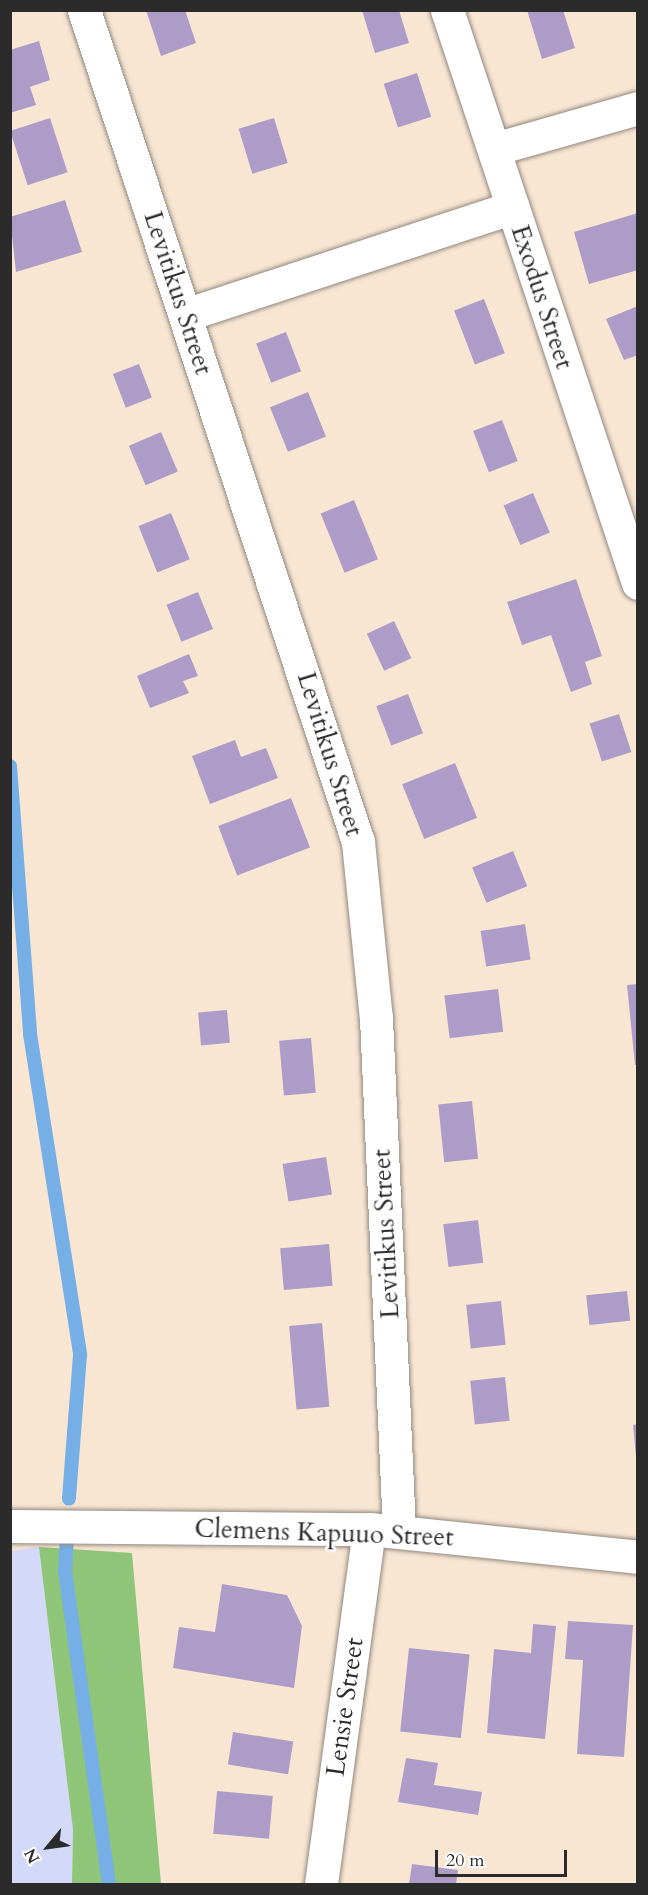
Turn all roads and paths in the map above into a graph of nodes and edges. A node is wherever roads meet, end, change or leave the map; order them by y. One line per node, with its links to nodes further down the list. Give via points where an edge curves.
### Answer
1 (84, 10): 6 (street, Levitikus Street)
2 (447, 10): 4 (street, Exodus Street)
3 (638, 108): 4 (street)
4 (494, 149): 5 (street, Exodus Street)
5 (513, 207): 6 (street); 7 (street, Exodus Street)
6 (185, 315): 9 (street, Levitikus Street, via 358,842 376,1018)
7 (638, 583)
8 (10, 1526): 9 (street, Clemens Kapuuo Street)
9 (384, 1530): 10 (street, Clemens Kapuuo Street); 11 (street, Lensie Street)
10 (638, 1557)
11 (321, 1884)

